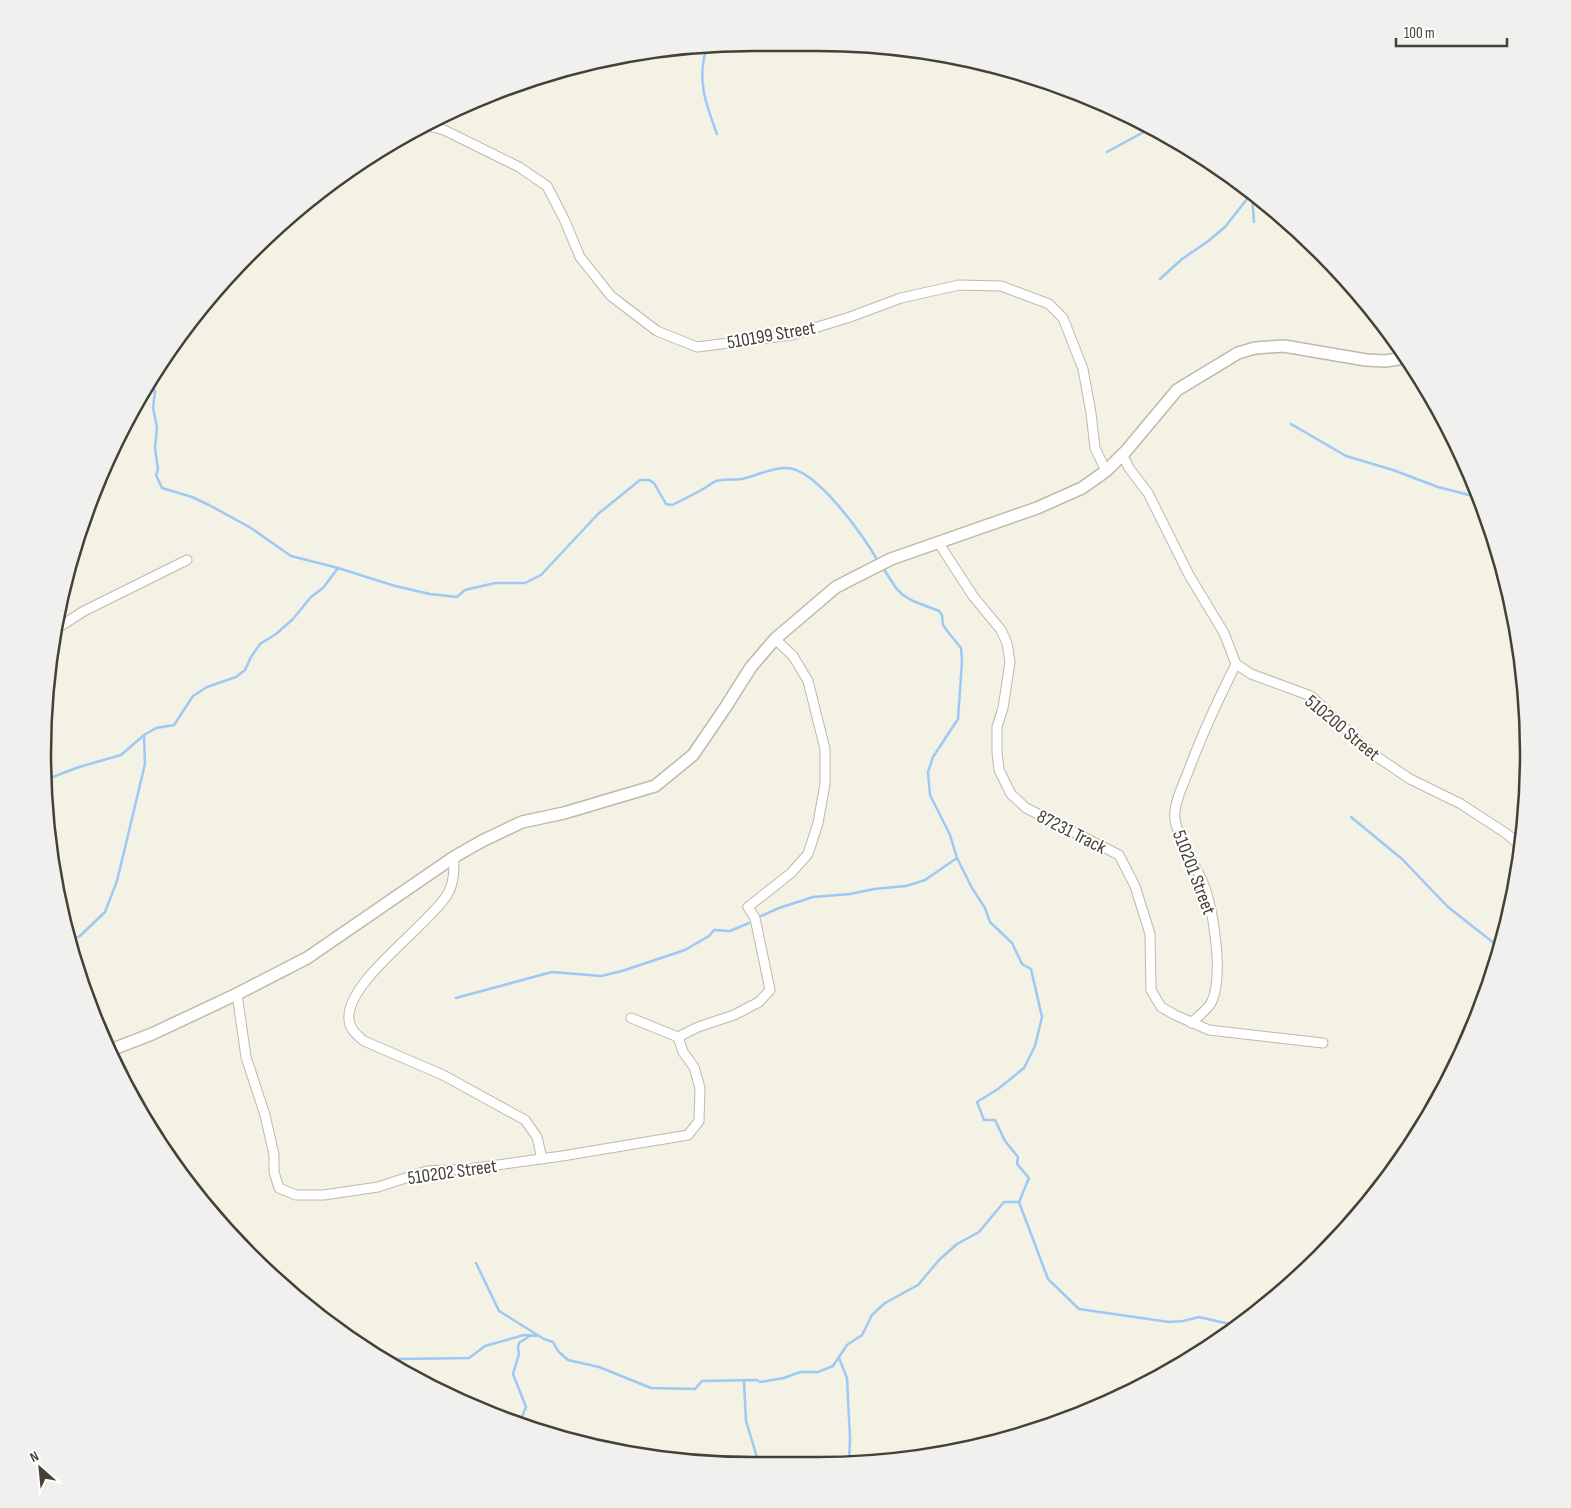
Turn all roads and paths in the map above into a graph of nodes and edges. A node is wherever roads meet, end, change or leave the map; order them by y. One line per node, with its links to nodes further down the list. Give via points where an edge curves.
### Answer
1 (436, 128): 4 (street, 510199 Street, via 519,167 547,186 580,257 611,296 657,331 697,346 792,335 901,298 959,285 1001,286 1049,304 1063,318 1083,369 1095,448)
2 (1398, 359): 3 (street, via 1366,360 1284,346 1238,353 1177,390)
3 (1122, 454): 4 (street); 9 (street, via 1148,493 1189,575 1224,634)
4 (1106, 471): 5 (street, via 1082,488 1037,508)
5 (938, 542): 8 (street, via 891,559 836,587); 14 (street, 87231 Track, via 973,596 1001,630 1007,644 1010,662 997,727 996,752 999,770 1011,794 1026,808 1119,855 1135,886 1150,934 1151,990 1161,1007)
6 (187, 560): 7 (street)
7 (64, 624)
8 (775, 639): 11 (street, via 751,667 693,754 655,786 522,822); 15 (street, via 793,656 808,681 816,707 825,749 818,823 808,854 791,873 748,907 755,918 770,990 759,1002 734,1015)
9 (1236, 664): 10 (street, 510200 Street, via 1251,674 1311,696 1370,752 1410,778 1461,804); 14 (street, 510201 Street, via 1210,716 1178,797 1175,819 1202,881 1213,917 1216,986 1212,1002)
10 (1514, 840)
11 (454, 857): 12 (street, via 307,958); 18 (street, via 448,893 438,908 357,993 349,1022 355,1034 364,1041 443,1075 524,1120 537,1137)
12 (237, 994): 17 (street); 18 (street, 510202 Street, via 246,1057 265,1115 279,1188 296,1196 324,1195 378,1187 427,1171)
13 (631, 1018): 15 (street)
14 (1191, 1023): 16 (street, 87231 Track, via 1209,1030)
15 (678, 1037): 18 (street, 510202 Street, via 683,1052 694,1067 700,1088 699,1121 688,1135)
16 (1323, 1042)
17 (116, 1048)
18 (542, 1159)

